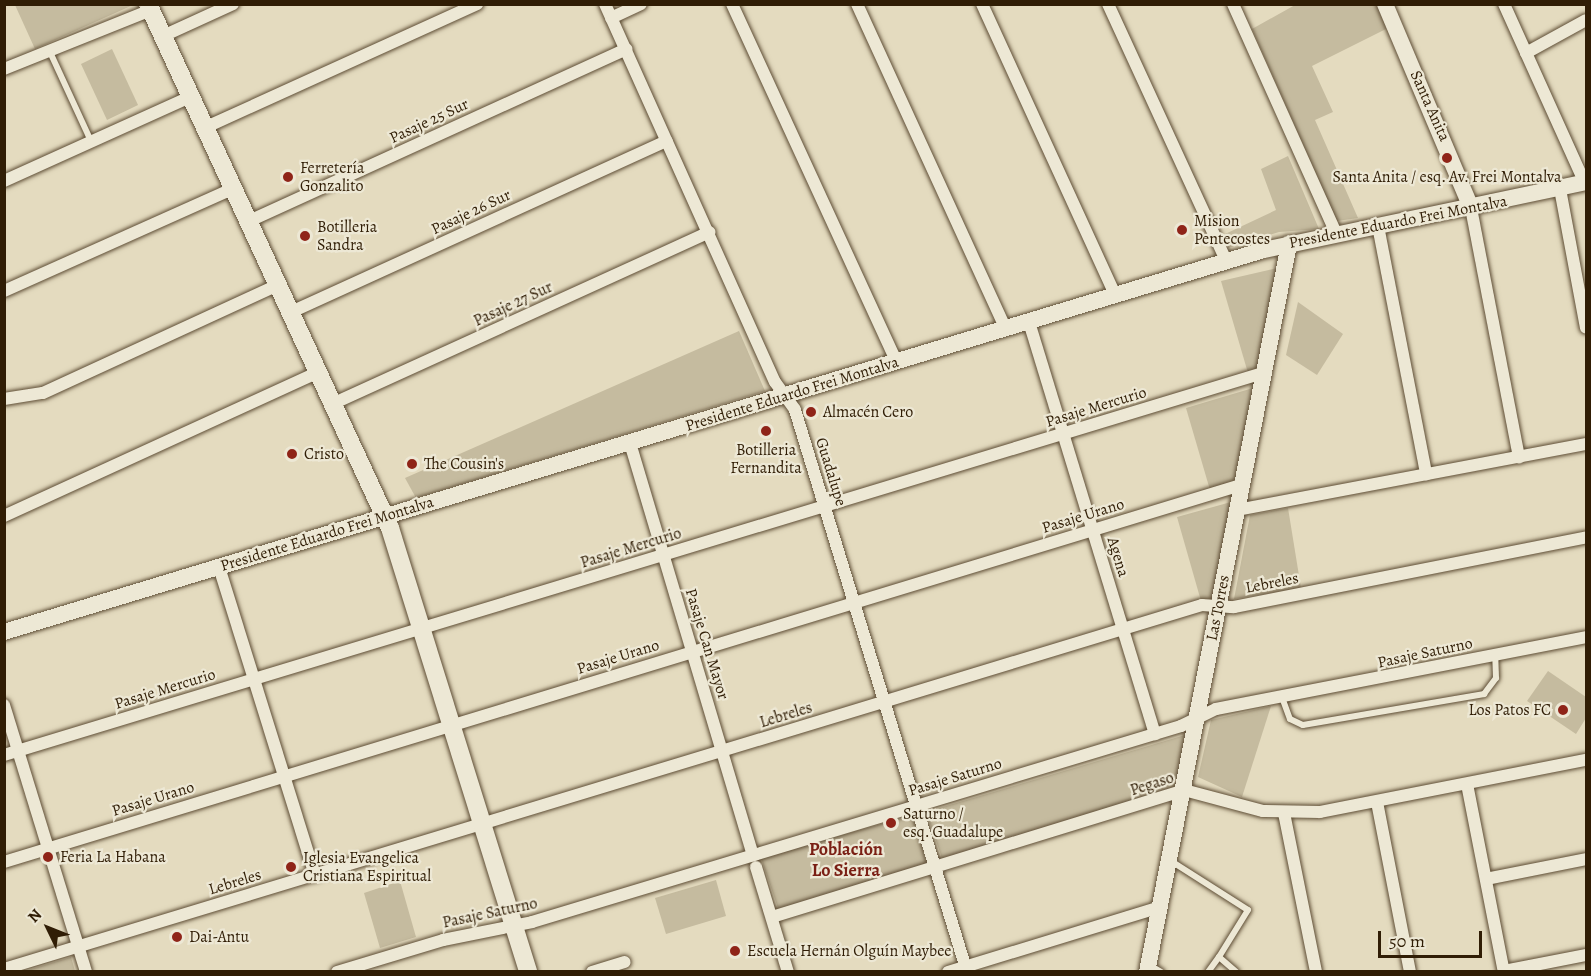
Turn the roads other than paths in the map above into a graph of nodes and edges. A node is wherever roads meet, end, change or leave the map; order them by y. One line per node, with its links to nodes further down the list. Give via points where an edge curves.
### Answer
1 (233, 4): 15 (street)
2 (477, 4): 21 (street)
3 (605, 4): 13 (street, Guadalupe)
4 (641, 4): 13 (street)
5 (732, 4): 43 (street)
6 (857, 4): 41 (street)
7 (982, 4): 38 (street)
8 (1108, 4): 34 (street)
9 (1233, 4): 32 (street)
10 (1385, 4): 28 (street, Santa Anita)
11 (1504, 4): 18 (street)
12 (150, 7): 15 (main road); 17 (street)
13 (611, 18): 16 (street, Guadalupe)
14 (1587, 20): 18 (street)
15 (162, 36): 20 (main road)
16 (626, 49): 23 (street, Guadalupe); 29 (street, Pasaje 25 Sur)
17 (50, 52): 19 (street); 22 (lane)
18 (1526, 53): 25 (street)
19 (4, 69)
20 (190, 97): 21 (main road); 22 (street)
21 (204, 128): 26 (main road)
22 (91, 141): 24 (street)
23 (668, 141): 31 (street, Guadalupe); 39 (street, Pasaje 26 Sur)
24 (4, 180)
25 (1586, 183): 27 (street, Presidente Eduardo Frei Montalva)
26 (232, 189): 29 (main road); 36 (street)
27 (1560, 189): 28 (street, Presidente Eduardo Frei Montalva); 37 (street)
28 (1472, 208): 30 (street, Presidente Eduardo Frei Montalva); 52 (street)
29 (247, 222): 35 (main road)
30 (1378, 226): 32 (street, Presidente Eduardo Frei Montalva); 53 (street)
31 (709, 232): 46 (street, Guadalupe); 48 (street, Pasaje 27 Sur)
32 (1337, 234): 33 (street, Presidente Eduardo Frei Montalva)
33 (1289, 244): 34 (street, Presidente Eduardo Frei Montalva); 44 (street, Las Torres)
34 (1226, 261): 38 (street, Presidente Eduardo Frei Montalva)
35 (276, 286): 39 (main road); 47 (street, via 43,393)
36 (4, 291)
37 (1583, 291): 42 (street)
38 (1114, 295): 40 (street, Presidente Eduardo Frei Montalva)
39 (289, 313): 45 (main road)
40 (1029, 321): 41 (street, Presidente Eduardo Frei Montalva); 49 (street, Agena)
41 (1006, 328): 43 (street, Presidente Eduardo Frei Montalva)
42 (1587, 328)
43 (897, 362): 46 (street, Presidente Eduardo Frei Montalva)
44 (1266, 372): 49 (street, Pasaje Mercurio); 54 (street, Las Torres)
45 (316, 373): 48 (main road); 57 (street)
46 (785, 396): 50 (street, Presidente Eduardo Frei Montalva); 55 (street, Guadalupe, via 795,410)
47 (4, 399)
48 (330, 405): 58 (main road)
49 (1063, 434): 55 (street, Pasaje Mercurio); 59 (street, Agena)
50 (630, 443): 58 (street, Presidente Eduardo Frei Montalva); 61 (street, Pasaje Can Mayor)
51 (1587, 444): 52 (street)
52 (1519, 457): 53 (street)
53 (1426, 474): 56 (street)
54 (1241, 485): 56 (street, Las Torres); 59 (street, Pasaje Urano)
55 (824, 506): 61 (street, Pasaje Mercurio); 63 (street, Guadalupe)
56 (1237, 510): 64 (street, Las Torres)
57 (4, 516)
58 (385, 517): 62 (street, Presidente Eduardo Frei Montalva); 65 (main road)
59 (1093, 530): 63 (street, Pasaje Urano); 66 (street, Agena)
60 (1587, 537): 64 (street, Lebreles)
61 (663, 555): 65 (street, Pasaje Mercurio); 69 (street, Pasaje Can Mayor)
62 (219, 567): 67 (street, Presidente Eduardo Frei Montalva); 71 (street)
63 (854, 603): 69 (street, Pasaje Urano); 73 (street, Guadalupe)
64 (1218, 606): 66 (street, Lebreles, via 1202,605); 75 (street, Las Torres)
65 (423, 628): 71 (street, Pasaje Mercurio); 76 (main road)
66 (1123, 630): 73 (street, Lebreles); 77 (street, Agena)
67 (4, 632)
68 (1587, 637): 70 (street, Pasaje Saturno)
69 (692, 652): 76 (street, Pasaje Urano); 79 (street, Pasaje Can Mayor)
70 (1495, 656): 72 (street, Pasaje Saturno); 72 (lane, via 1496,678 1484,694 1303,725 1290,719)
71 (254, 679): 78 (street, Pasaje Mercurio); 82 (street)
72 (1283, 700): 75 (street, Pasaje Saturno, via 1216,709)
73 (885, 703): 79 (street, Lebreles); 86 (street, Guadalupe)
74 (4, 705): 78 (street)
75 (1197, 718): 77 (street, Pasaje Saturno); 84 (street, Las Torres)
76 (452, 725): 82 (street, Pasaje Urano); 88 (main road)
77 (1155, 734): 86 (street, Pasaje Saturno)
78 (18, 751): 80 (street, Pasaje Mercurio); 89 (street)
79 (723, 752): 88 (street, Lebreles); 92 (street, Pasaje Can Mayor)
80 (4, 755)
81 (1587, 760): 83 (street, Pegaso)
82 (284, 776): 89 (street, Pasaje Urano); 95 (street)
83 (1467, 784): 85 (street, Pegaso); 96 (street)
84 (1184, 790): 87 (street, Pegaso); 91 (street, Las Torres); 94 (street, Pegaso)
85 (1377, 802): 87 (street, Pegaso); 118 (street)
86 (916, 806): 92 (street, Pasaje Saturno); 94 (street, Guadalupe)
87 (1284, 813): 117 (street)
88 (483, 825): 95 (street, Lebreles); 99 (main road)
89 (48, 849): 93 (street, Pasaje Urano); 100 (street)
90 (1587, 859): 96 (street)
91 (1169, 860): 97 (street, Las Torres); 102 (lane, via 1248,910)
92 (755, 861): 98 (street, Pasaje Can Mayor); 99 (street, Pasaje Saturno)
93 (4, 862)
94 (935, 867): 98 (street, Pegaso); 106 (street, Guadalupe)
95 (315, 875): 100 (street, Lebreles)
96 (1486, 879): 108 (street)
97 (1160, 907): 106 (street); 107 (street, Las Torres)
98 (772, 917): 113 (street, Pasaje Can Mayor)
99 (514, 924): 110 (street, Pasaje Saturno); 111 (main road)
100 (78, 947): 105 (street, Lebreles); 109 (street)
101 (1587, 955): 104 (street)
102 (1219, 957): 115 (lane); 116 (lane)
103 (624, 962): 112 (street)
104 (1562, 966): 108 (street)
105 (4, 969)
106 (966, 969): 114 (street)
107 (1152, 969)
108 (1504, 971)
109 (86, 972)
110 (338, 972)
111 (528, 972)
112 (592, 972)
113 (788, 972)
114 (948, 972)
115 (1208, 972)
116 (1236, 972)
117 (1316, 972)
118 (1410, 972)

